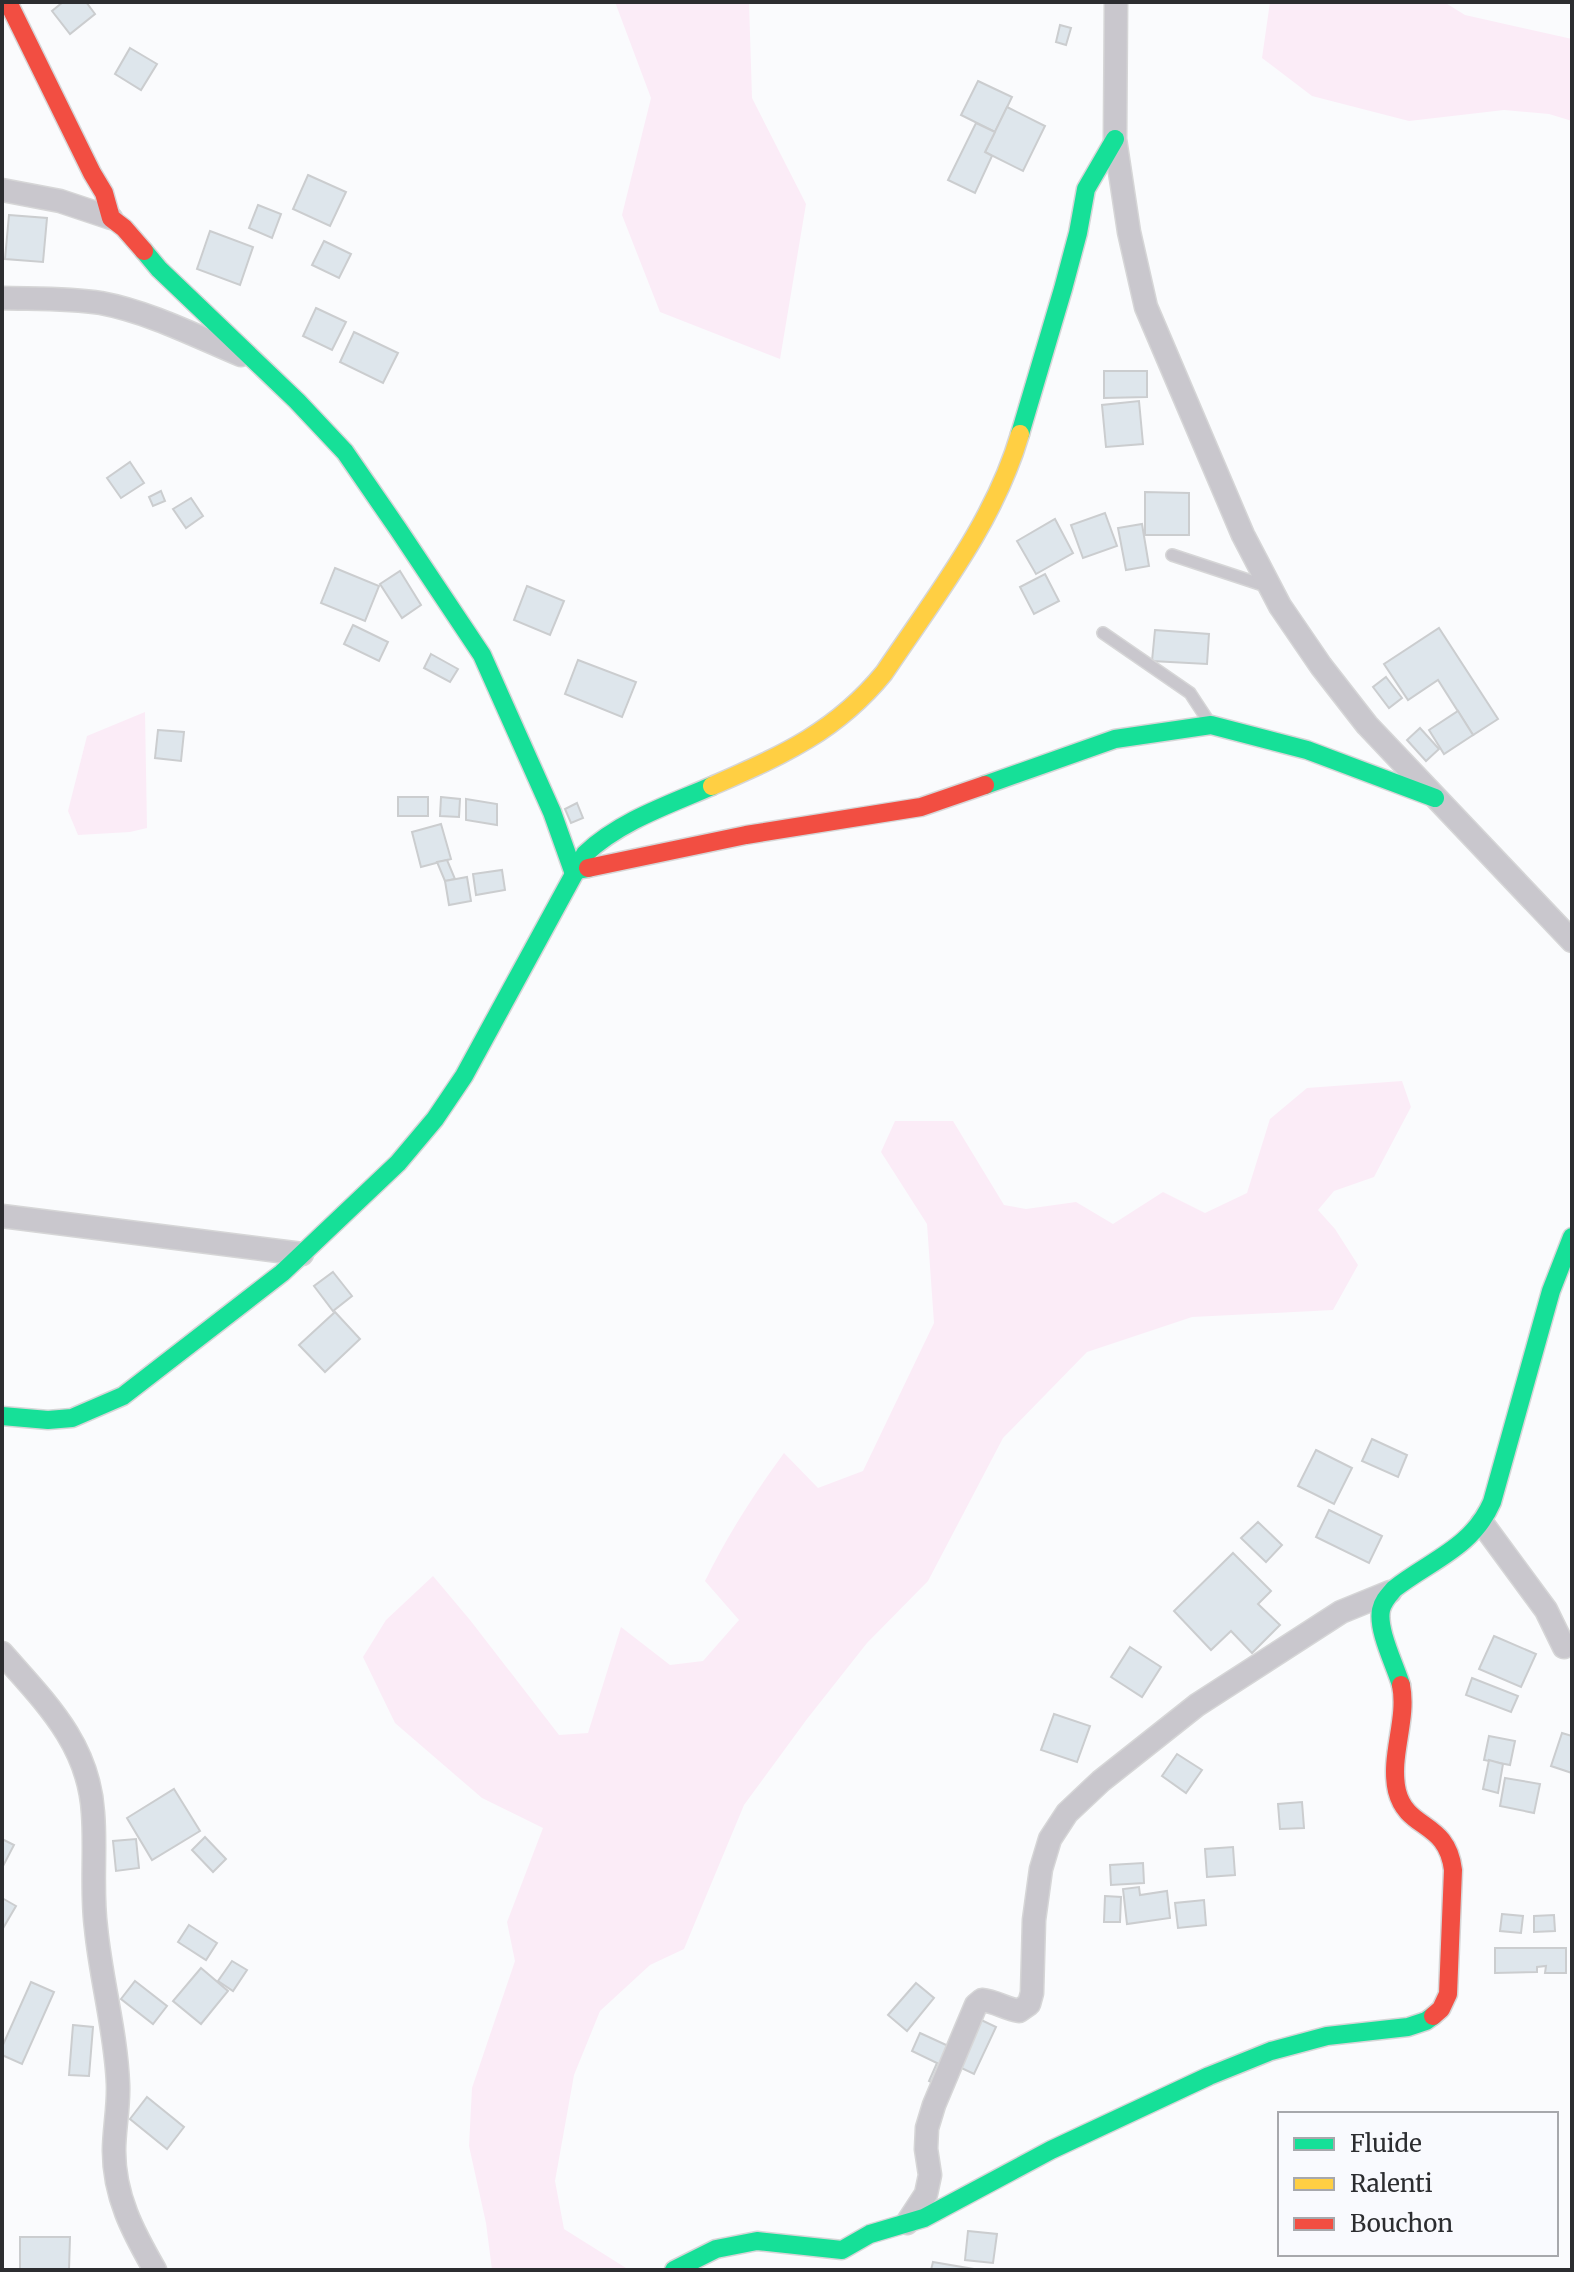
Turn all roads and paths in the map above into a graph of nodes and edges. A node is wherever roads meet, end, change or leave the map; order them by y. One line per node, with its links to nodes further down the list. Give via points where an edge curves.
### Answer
1 (8, 2): 5 (street, via 104,193)
2 (1116, 2): 3 (street)
3 (1115, 139): 9 (street, via 1146,307 1243,535); 13 (street, via 1086,189 1063,289 998,494 980,530 884,673 809,740 634,820 585,854)
4 (2, 190): 5 (street)
5 (111, 218): 7 (street)
6 (2, 298): 7 (street, via 104,304)
7 (253, 360): 13 (street, via 345,452 482,655)
8 (1172, 555): 9 (lane)
9 (1271, 587): 12 (street, via 1321,666)
10 (1103, 633): 11 (lane, via 1190,693)
11 (1211, 725): 12 (street, via 1307,750); 13 (street, via 1115,739 921,807 746,835)
12 (1435, 798): 14 (street)
13 (573, 871): 17 (street, via 464,1076 435,1119 398,1163)
14 (1572, 941)
15 (2, 1216): 17 (street)
16 (1572, 1237): 19 (street)
17 (302, 1254): 18 (street, via 123,1396 72,1418)
18 (2, 1416)
19 (1482, 1523): 20 (street); 21 (street, via 1546,1610)
20 (1390, 1592): 23 (street, via 1341,1612 1197,1705 1067,1813 1050,1839 1041,1869 1029,2004 1019,2011 991,2000 976,2005 934,2105 927,2128 926,2194); 23 (street, via 1380,1611 1403,1696 1398,1793 1402,1805 1438,1832 1451,1852 1448,1994 1441,2009 1408,2027 1327,2036 1271,2051 1051,2150)
21 (1564, 1647)
22 (2, 1653): 24 (street, via 66,1728 89,1778 95,1920 118,2086 115,2166 123,2207)
23 (907, 2224): 25 (street, via 870,2234 842,2250 757,2241 716,2249)
24 (155, 2270)
25 (674, 2270)

